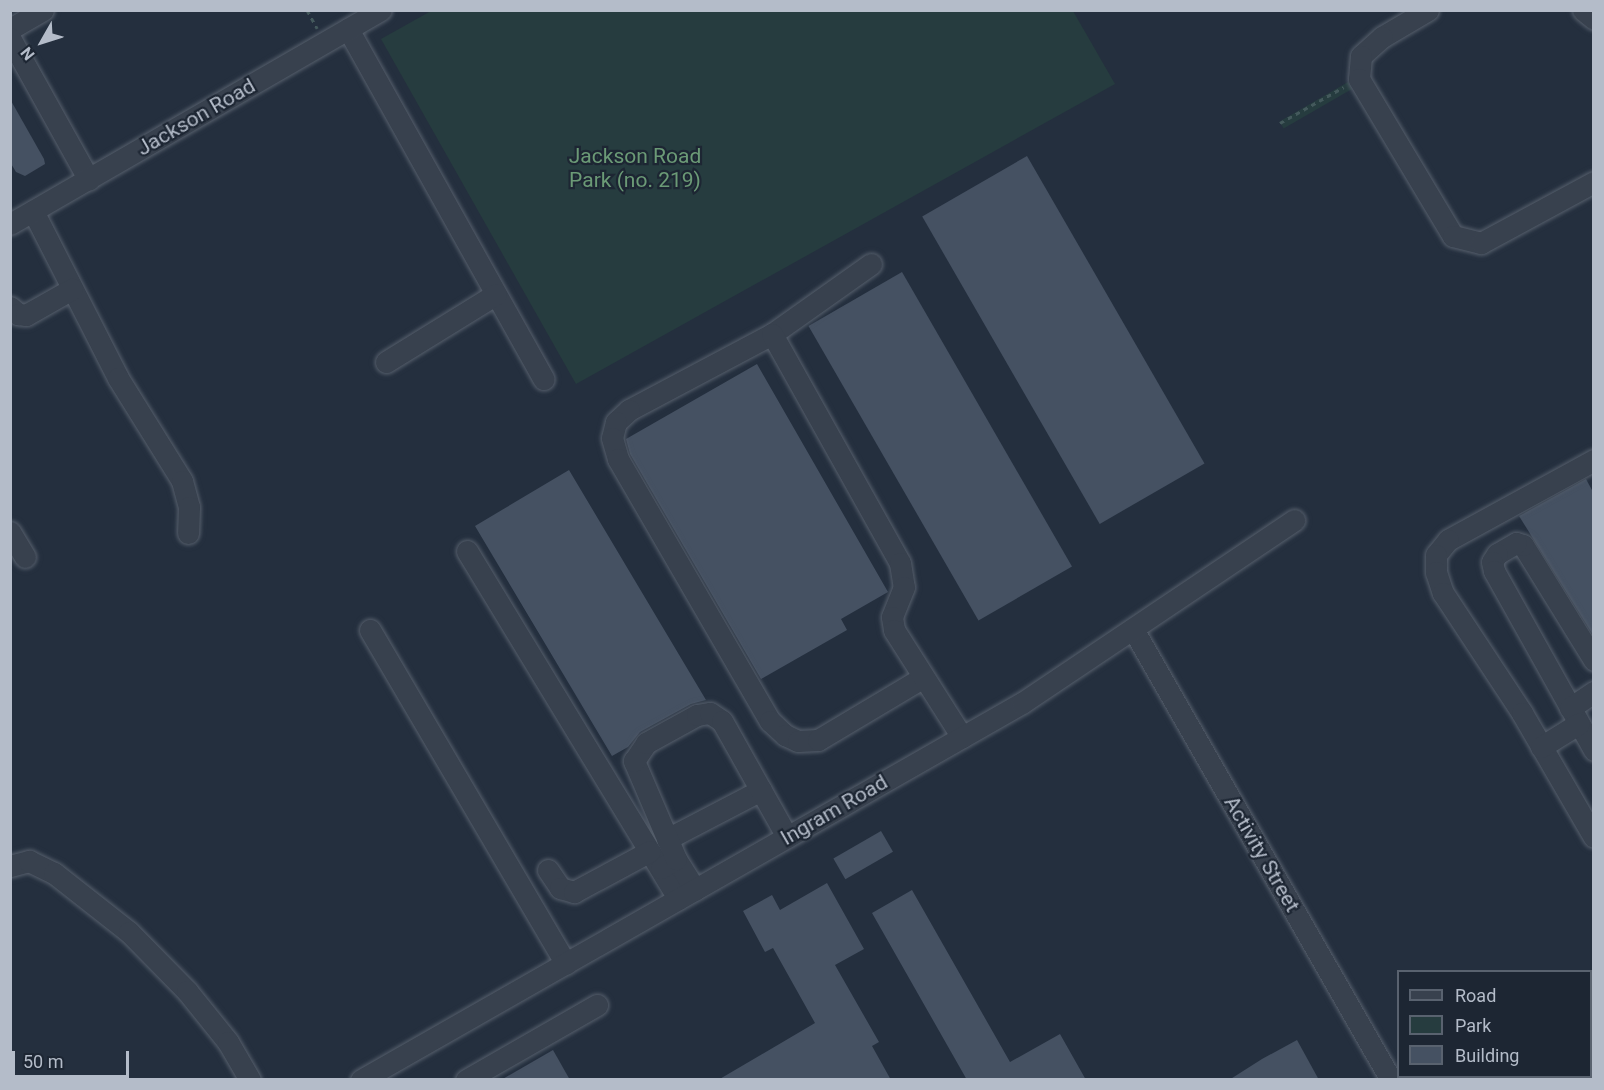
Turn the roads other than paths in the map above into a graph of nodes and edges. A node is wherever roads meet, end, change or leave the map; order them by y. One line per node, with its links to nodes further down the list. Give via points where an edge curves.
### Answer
1 (43, 10): 6 (street)
2 (381, 10): 7 (street, Jackson Road)
3 (1428, 10): 10 (street, via 1382,37 1361,56 1359,79 1453,236 1481,243)
4 (1583, 10): 5 (street)
5 (1593, 19)
6 (10, 29)
7 (348, 29): 9 (street, Jackson Road); 15 (street)
8 (10, 38): 9 (street)
9 (89, 180): 11 (street, Jackson Road)
10 (1593, 182)
11 (33, 212): 12 (street, Jackson Road); 14 (street)
12 (10, 224)
13 (871, 264): 17 (street)
14 (72, 289): 16 (street, via 26,315); 23 (street, via 118,378 182,481 189,507)
15 (496, 294): 18 (street); 19 (street)
16 (10, 307)
17 (772, 334): 29 (street, via 900,563 904,587 892,617 894,630); 29 (street, via 629,410 616,422 612,438 618,459 770,721 785,735 798,741 818,740)
18 (386, 362)
19 (544, 379)
20 (1593, 460): 33 (street, via 1448,540 1436,555 1436,572 1443,593)
21 (1294, 520): 26 (street, Ingram Road)
22 (10, 532): 25 (street)
23 (188, 533)
24 (467, 551): 38 (street)
25 (25, 557)
26 (1133, 629): 32 (street, Ingram Road); 47 (street, Activity Street)
27 (370, 630): 42 (street)
28 (1593, 660): 31 (street, via 1523,545 1516,543 1497,555 1491,562 1494,571)
29 (922, 678): 32 (street, via 938,696)
30 (1593, 692): 31 (street)
31 (1574, 716): 33 (street); 34 (street)
32 (962, 737): 36 (street, Ingram Road)
33 (1541, 747): 37 (street)
34 (1593, 750)
35 (761, 790): 36 (street); 38 (street); 38 (street, via 722,721 710,713 697,715 646,743 634,761)
36 (787, 837): 41 (street, Ingram Road)
37 (1593, 837)
38 (664, 855): 40 (street, via 574,892 560,888); 41 (street)
39 (10, 866): 44 (street, via 28,861 54,873 129,932 228,1042)
40 (548, 870)
41 (687, 894): 42 (street, Ingram Road)
42 (566, 964): 45 (street, Ingram Road)
43 (597, 1005): 46 (street)
44 (250, 1080)
45 (361, 1080)
46 (466, 1080)
47 (1391, 1080)

